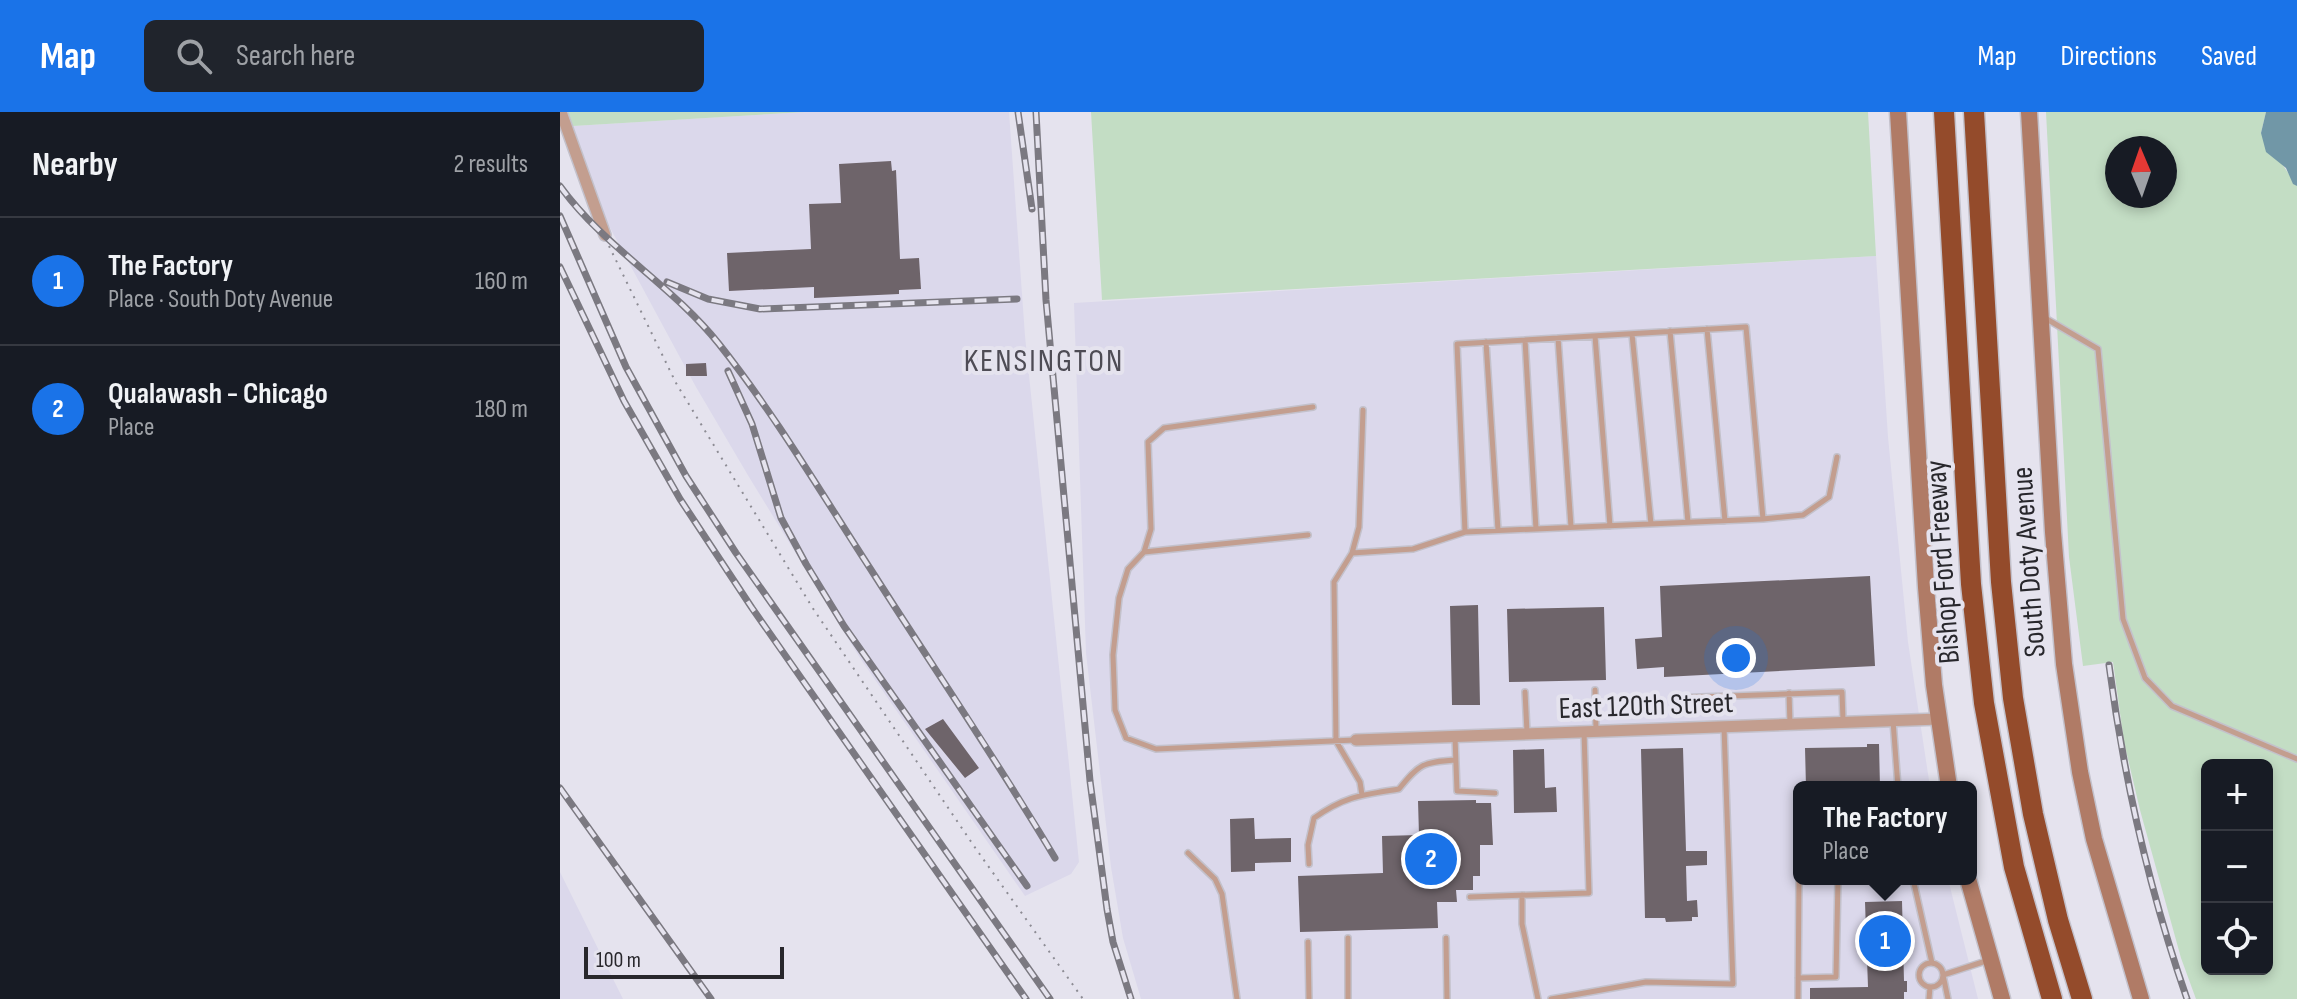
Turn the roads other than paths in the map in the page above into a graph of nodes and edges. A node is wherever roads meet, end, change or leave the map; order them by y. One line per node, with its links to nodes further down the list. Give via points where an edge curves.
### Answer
1 (561, 112): 6 (street)
2 (1898, 112): 34 (street, via 1926,587)
3 (1944, 112): 76 (highway, Bishop Ford Freeway, via 1971,584 1984,703 2014,867)
4 (1974, 112): 77 (highway, Bishop Ford Freeway, via 2001,582 2013,698 2033,814)
5 (2029, 112): 7 (street, South Doty Avenue)
6 (605, 235)
7 (2040, 315): 44 (lane, via 2098,349 2123,619 2145,678 2172,706); 78 (street, South Doty Avenue, via 2071,721 2094,839)
8 (1707, 329): 9 (lane); 18 (lane, via 1746,327); 19 (lane)
9 (1670, 331): 10 (lane); 20 (lane)
10 (1632, 334): 11 (lane); 21 (lane)
11 (1595, 336): 12 (lane); 22 (lane)
12 (1558, 338): 13 (lane); 23 (lane)
13 (1525, 340): 14 (lane); 24 (lane)
14 (1486, 342): 25 (lane); 26 (lane, via 1457,344)
15 (1313, 407): 28 (lane, via 1164,428 1148,442 1151,529)
16 (1363, 410): 29 (lane, via 1359,527)
17 (1837, 457): 18 (lane, via 1829,497 1803,515)
18 (1763, 519): 19 (lane)
19 (1725, 521): 20 (lane)
20 (1688, 522): 21 (lane)
21 (1651, 524): 22 (lane)
22 (1610, 526): 23 (lane)
23 (1571, 527): 24 (lane)
24 (1536, 529): 25 (lane)
25 (1498, 530): 26 (lane)
26 (1465, 532): 29 (lane, via 1413,549)
27 (1308, 535): 28 (lane)
28 (1144, 552): 43 (lane, via 1128,569 1119,598 1113,655 1115,710 1126,738 1156,749)
29 (1352, 553): 43 (lane, via 1334,582)
30 (1595, 690): 39 (lane)
31 (1525, 692): 40 (lane)
32 (1789, 693): 33 (lane); 36 (lane, via 1842,692); 37 (lane)
33 (1672, 698)
34 (1939, 719): 35 (street, East 120th Street); 47 (street)
35 (1893, 720): 36 (street, East 120th Street); 46 (lane)
36 (1843, 721): 37 (street, East 120th Street)
37 (1790, 724): 38 (street, East 120th Street)
38 (1724, 726): 39 (street, East 120th Street); 71 (lane, via 1733,984 1646,982)
39 (1590, 731): 40 (street, East 120th Street); 56 (lane, via 1589,893)
40 (1527, 733): 41 (street, East 120th Street)
41 (1455, 736): 42 (street, East 120th Street); 45 (lane)
42 (1356, 740): 43 (lane)
43 (1336, 741): 49 (lane)
44 (2297, 759)
45 (1455, 760): 48 (lane, via 1457,791); 49 (lane, via 1425,762 1399,789)
46 (1898, 781)
47 (1948, 781)
48 (1495, 793)
49 (1362, 795): 51 (lane, via 1335,803 1314,818)
50 (1188, 853): 66 (lane, via 1215,879 1222,894)
51 (1309, 864)
52 (1799, 885): 64 (lane)
53 (1838, 885): 64 (lane, via 1836,977)
54 (1914, 885): 62 (lane)
55 (1970, 885): 61 (street)
56 (1522, 895): 57 (lane); 70 (lane, via 1522,924)
57 (1470, 897)
58 (1348, 938): 68 (lane)
59 (1446, 938): 69 (lane)
60 (1308, 942): 67 (lane)
61 (1990, 959): 63 (lane); 75 (street)
62 (1932, 963): 63 (lane); 65 (lane, via 1924,964 1919,974)
63 (1943, 975): 65 (lane); 74 (lane)
64 (1798, 978): 72 (lane)
65 (1930, 987): 73 (lane)
66 (1237, 999)
67 (1309, 999)
68 (1348, 999)
69 (1447, 999)
70 (1538, 999)
71 (1551, 999)
72 (1798, 999)
73 (1929, 999)
74 (1948, 999)
75 (2002, 999)
76 (2052, 999)
77 (2082, 999)
78 (2141, 999)

